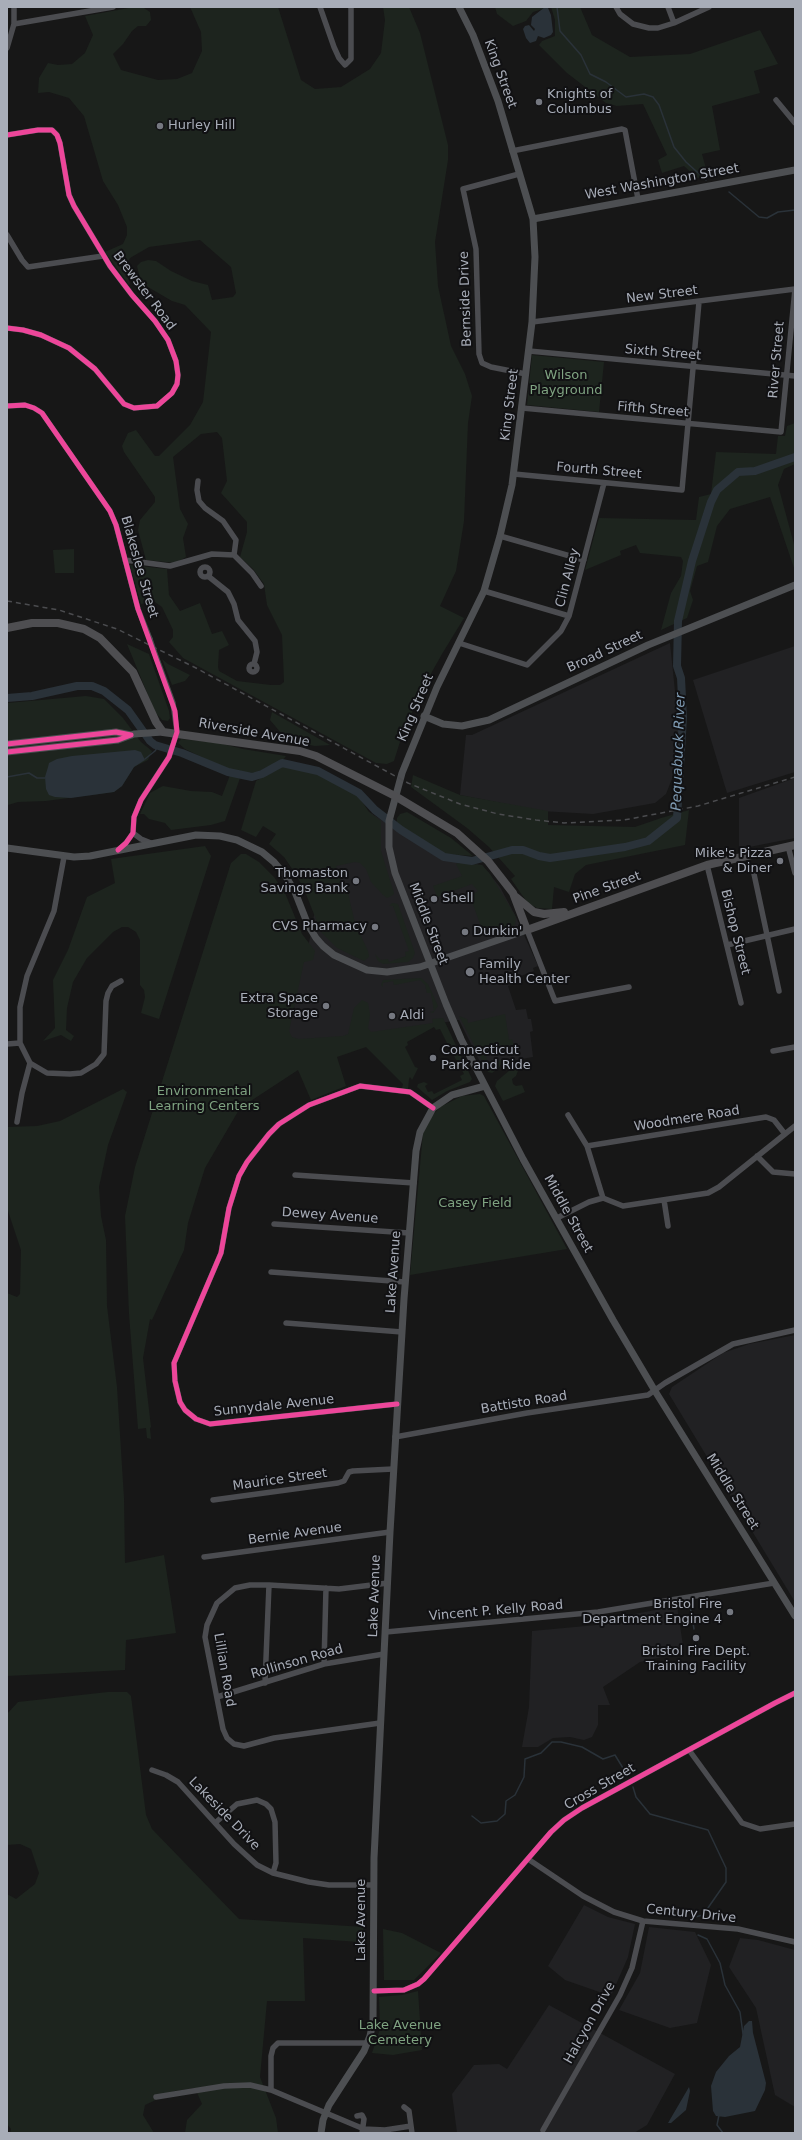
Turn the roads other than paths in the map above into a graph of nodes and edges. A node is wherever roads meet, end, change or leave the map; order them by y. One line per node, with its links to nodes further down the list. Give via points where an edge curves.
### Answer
1 (14, 7): 10 (street)
2 (113, 7): 10 (street)
3 (320, 7): 4 (street, via 339,58 345,65 351,59)
4 (351, 7)
5 (459, 7): 15 (main road, King Street, via 473,35 498,101)
6 (616, 7): 9 (street, via 626,20 642,27 658,28)
7 (668, 7): 9 (street)
8 (709, 7): 9 (street)
9 (674, 23)
10 (14, 24): 11 (street)
11 (7, 48)
12 (776, 100): 13 (street)
13 (795, 123)
14 (7, 135): 21 (street, Brewster Road, via 38,130 52,130 57,135 69,195)
15 (512, 151): 17 (main road, King Street); 18 (street, via 625,130 639,193)
16 (795, 170): 18 (main road, West Washington Street)
17 (519, 174): 19 (main road, King Street); 28 (street, Bernside Drive, via 463,189 476,249 479,354 482,363)
18 (638, 200): 19 (main road, West Washington Street)
19 (533, 219): 24 (main road, King Street, via 535,257)
20 (7, 235): 21 (street, via 28,267)
21 (103, 256): 25 (street, Brewster Road, via 155,321 170,347 178,375 172,393 166,401 147,408 134,408 124,404 95,369 68,348 41,335)
22 (795, 289): 23 (street, New Street); 29 (street, River Street)
23 (699, 302): 24 (street, New Street); 27 (street)
24 (532, 322): 26 (main road, King Street)
25 (7, 328)
26 (529, 351): 27 (street, Sixth Street); 28 (main road, King Street)
27 (693, 367): 29 (street, Sixth Street); 33 (street)
28 (526, 374): 32 (main road, King Street)
29 (786, 375): 30 (street, Sixth Street); 34 (street, River Street)
30 (795, 376)
31 (7, 406): 41 (street, Blakeslee Street, via 25,405 34,408 52,425 110,511)
32 (522, 408): 33 (street, Fifth Street); 35 (main road, King Street)
33 (688, 424): 34 (street, Fifth Street); 37 (street, Fourth Street, via 682,490)
34 (781, 432)
35 (514, 474): 37 (street, Fourth Street); 38 (main road, King Street)
36 (198, 481): 39 (street, via 196,490 199,501 223,521 236,540)
37 (604, 483): 42 (street, Clin Alley)
38 (500, 536): 42 (street); 45 (main road, King Street)
39 (234, 555): 40 (street, via 212,554); 44 (street)
40 (198, 559): 41 (street, via 170,566); 49 (street, via 202,568 201,575 208,576 228,592 238,620 255,641 257,652)
41 (125, 560): 52 (street, Blakeslee Street, bridge, via 173,703)
42 (584, 560): 46 (street, Clin Alley)
43 (795, 585): 50 (main road, Broad Street, via 686,629 475,725 443,724)
44 (261, 586)
45 (484, 591): 46 (street); 48 (main road, King Street)
46 (569, 616): 48 (street, Clin Alley, via 561,631 528,665)
47 (7, 628): 51 (highway, via 32,623 58,623 84,629 100,638 133,672)
48 (459, 643): 50 (main road, King Street)
49 (254, 664)
50 (424, 716): 56 (main road, King Street)
51 (163, 732): 52 (highway, Riverside Avenue); 53 (main road)
52 (177, 732): 56 (highway, Riverside Avenue, via 310,754); 57 (street, Blakeslee Street, via 169,757 141,800 134,817)
53 (132, 735): 54 (main road, via 116,732); 55 (main road, via 118,740)
54 (7, 744)
55 (7, 752)
56 (395, 796): 66 (highway, Riverside Avenue, via 446,826 470,844); 72 (main road, Middle Street, via 388,828 389,848 395,873)
57 (133, 833): 58 (street, via 141,840); 61 (street, via 126,844)
58 (151, 843): 61 (main road, Pine Street); 72 (main road, Pine Street, via 207,834 244,843 274,862 285,875 308,925 316,938 334,955 367,970 383,972 403,971)
59 (792, 845): 63 (highway, Pine Street); 64 (street)
60 (7, 848): 62 (main road, Pine Street)
61 (118, 850): 62 (main road, Pine Street, via 90,856)
62 (64, 857): 77 (street, via 54,910 27,976 20,1007)
63 (707, 865): 67 (highway, Pine Street); 71 (street, Bishop Street)
64 (795, 873)
65 (754, 874): 70 (street)
66 (513, 893): 67 (highway, via 526,906 544,914); 69 (highway, Riverside Avenue)
67 (581, 910): 69 (highway, Pine Street)
68 (795, 929): 70 (street)
69 (527, 930): 72 (main road, Pine Street); 74 (street, via 555,1001)
70 (767, 935): 71 (street); 75 (street)
71 (727, 945): 76 (street, Bishop Street)
72 (430, 964): 82 (main road, Middle Street, via 461,1038)
73 (121, 981): 81 (street, via 112,986 108,993 104,1054 96,1064 81,1073 70,1074 47,1073)
74 (629, 987)
75 (779, 991)
76 (741, 1003)
77 (20, 1043): 78 (street); 81 (street)
78 (7, 1044)
79 (795, 1047): 80 (street)
80 (773, 1051)
81 (30, 1063): 85 (street)
82 (485, 1086): 83 (main road, Lake Avenue, via 452,1095); 95 (main road, Middle Street)
83 (433, 1108): 92 (main road, Lake Avenue, via 419,1136); 105 (street, Sunnydale Avenue, via 410,1092 360,1086 309,1105 279,1124 247,1162 239,1176 229,1208 221,1253 174,1363 177,1392 183,1406 196,1420 210,1424)
84 (568, 1115): 88 (street)
85 (17, 1122)
86 (795, 1126): 87 (street)
87 (785, 1134): 88 (street, Woodmere Road, via 774,1120 766,1117); 89 (street)
88 (586, 1146): 93 (street)
89 (757, 1156): 90 (street, via 773,1172); 94 (street, via 708,1193)
90 (795, 1174)
91 (296, 1175): 92 (street)
92 (414, 1183): 98 (main road, Lake Avenue)
93 (602, 1198): 94 (street, via 623,1206); 95 (street)
94 (664, 1200): 97 (street)
95 (556, 1218): 104 (main road, Middle Street)
96 (274, 1224): 98 (street, Dewey Avenue)
97 (668, 1226)
98 (409, 1232): 100 (main road, Lake Avenue)
99 (271, 1272): 100 (street)
100 (405, 1282): 103 (main road, Lake Avenue)
101 (286, 1323): 103 (street)
102 (795, 1330): 104 (street, via 733,1344 665,1383)
103 (402, 1332): 105 (main road, Lake Avenue)
104 (655, 1392): 106 (street, Battisto Road); 112 (main road, Middle Street)
105 (397, 1404): 106 (main road, Lake Avenue)
106 (395, 1437): 107 (main road, Lake Avenue)
107 (393, 1469): 108 (street, Maurice Street, via 353,1471 349,1472 344,1481 338,1483); 109 (main road, Lake Avenue)
108 (213, 1500)
109 (390, 1532): 110 (street, Bernie Avenue); 111 (main road, Lake Avenue)
110 (204, 1557)
111 (388, 1583): 114 (street, Lillian Road, via 339,1589); 116 (main road, Lake Avenue)
112 (774, 1583): 115 (main road, Middle Street); 116 (street, Vincent P. Kelly Road, via 597,1612)
113 (269, 1585): 114 (street, Lillian Road); 119 (street); 121 (street, Lillian Road, via 235,1588 217,1603 210,1615 205,1637)
114 (326, 1588): 118 (street)
115 (795, 1616)
116 (386, 1632): 117 (main road, Lake Avenue)
117 (384, 1654): 118 (street, Rollinson Road); 122 (main road, Lake Avenue)
118 (324, 1664): 119 (street, Rollinson Road)
119 (265, 1683): 121 (street, Rollinson Road)
120 (795, 1694): 123 (street, Cross Street, via 775,1702)
121 (217, 1697): 122 (street, Lillian Road, via 227,1738 234,1744 244,1746 274,1738)
122 (380, 1723): 129 (main road, Lake Avenue)
123 (689, 1750): 126 (street, via 742,1823 760,1829); 127 (street, Cross Street, via 564,1820)
124 (152, 1770): 125 (street, Lakeside Drive, via 178,1782)
125 (215, 1823): 128 (street, Lakeside Drive, via 246,1856); 128 (street, via 237,1804 258,1800 266,1804 271,1809 275,1822 276,1863)
126 (795, 1824)
127 (528, 1859): 130 (street, Century Drive, via 583,1896 614,1912); 132 (street, Cross Street, via 424,1979 404,1990)
128 (273, 1873): 129 (street, Lakeside Drive, via 290,1879 330,1885)
129 (374, 1885): 132 (main road, Lake Avenue)
130 (643, 1921): 131 (street, Century Drive, via 738,1929); 141 (street, Halcyon Drive, via 632,1968 620,1995)
131 (795, 1942)
132 (374, 1991): 133 (main road, Lake Avenue, via 372,2028)
133 (368, 2043): 134 (street, via 278,2043 273,2048 271,2056); 137 (main road, Lake Avenue)
134 (271, 2090): 135 (street, via 250,2085 233,2085); 137 (street)
135 (156, 2097)
136 (404, 2107): 139 (street, via 409,2111)
137 (325, 2114): 142 (street); 143 (main road, Lake Avenue)
138 (357, 2116): 142 (street, via 364,2117)
139 (411, 2126): 140 (street); 144 (street)
140 (399, 2130): 142 (street)
141 (543, 2130)
142 (363, 2131)
143 (321, 2133)
144 (412, 2133)

